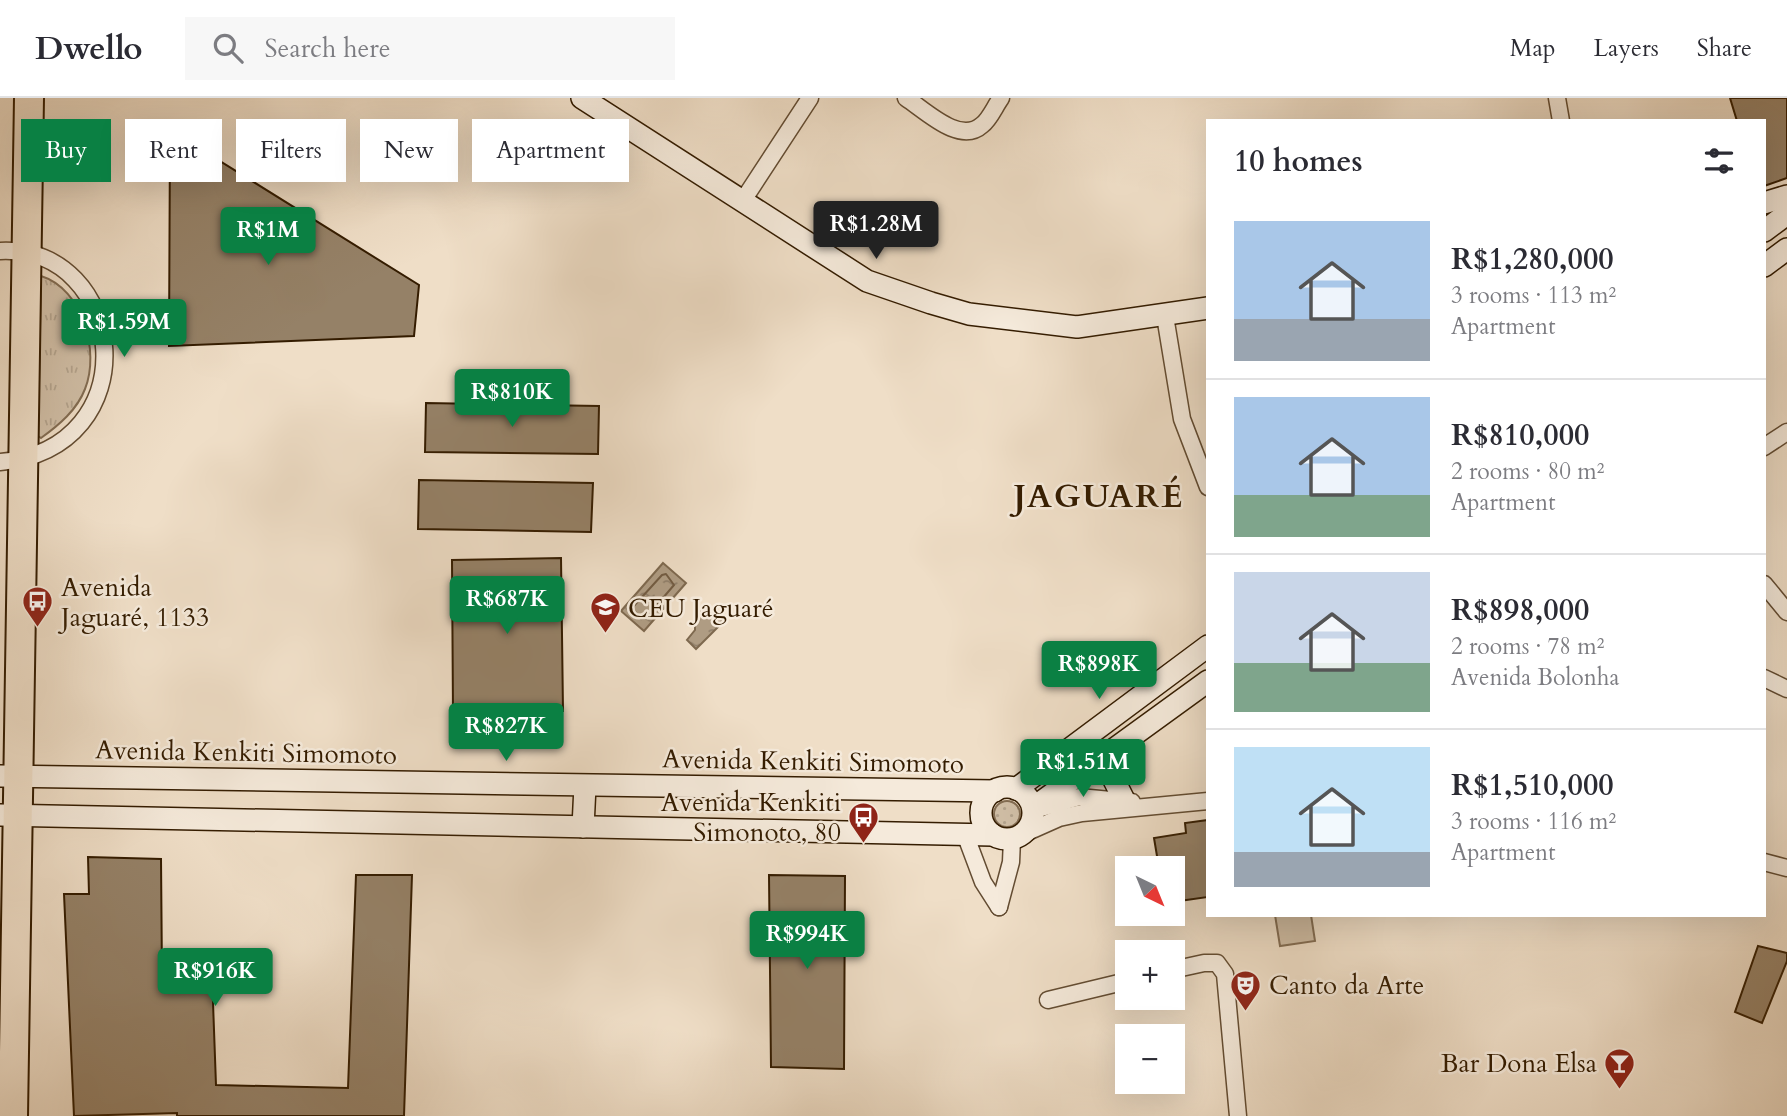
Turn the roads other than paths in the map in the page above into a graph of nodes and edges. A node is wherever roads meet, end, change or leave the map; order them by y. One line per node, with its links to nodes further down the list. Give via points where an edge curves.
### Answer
1 (29, 98): 15 (highway)
2 (582, 98): 9 (main road)
3 (810, 98): 9 (street)
4 (906, 98): 5 (street, via 965,133 983,125)
5 (1001, 98)
6 (1557, 98): 7 (street)
7 (1561, 119)
8 (1787, 196): 10 (main road)
9 (742, 202): 18 (main road, via 867,281 969,314 1077,327)
10 (1766, 202)
11 (1766, 204): 12 (street)
12 (1785, 218): 13 (main road)
13 (1766, 230)
14 (1787, 249): 16 (main road)
15 (13, 253): 21 (highway); 21 (street, via 59,268 85,292 101,323 106,358 100,392 82,423 56,446)
16 (1766, 265)
17 (1206, 309): 18 (main road)
18 (1165, 316): 22 (street, via 1182,419)
19 (1787, 432): 20 (street)
20 (1766, 446)
21 (11, 461): 30 (highway)
22 (1206, 482)
23 (1766, 586): 24 (street)
24 (1787, 612)
25 (1206, 647): 32 (main road)
26 (1766, 679): 28 (street)
27 (1206, 682): 29 (main road)
28 (1787, 689)
29 (1107, 756): 33 (main road); 36 (main road)
30 (9, 776): 31 (main road, Avenida Kenkiti Simomoto); 37 (highway)
31 (585, 786): 32 (main road, Avenida Kenkiti Simomoto); 38 (main road)
32 (1005, 790): 36 (main road, via 1029,798); 40 (main road, via 984,803 982,811 984,825)
33 (1124, 800): 35 (street); 36 (street, via 1079,797)
34 (1206, 801): 35 (street)
35 (1148, 806): 40 (street, via 1068,815)
36 (1033, 809): 40 (main road, via 1032,822)
37 (8, 815): 38 (main road); 46 (highway)
38 (583, 827): 39 (main road)
39 (965, 834): 40 (main road); 40 (street, via 983,882 999,906 1011,862)
40 (1010, 836)
41 (1766, 863): 42 (street)
42 (1787, 868)
43 (1185, 967): 47 (street, via 1204,963 1223,967)
44 (1115, 984): 45 (street)
45 (1048, 1000)
46 (13, 1116)
47 (1238, 1116)

